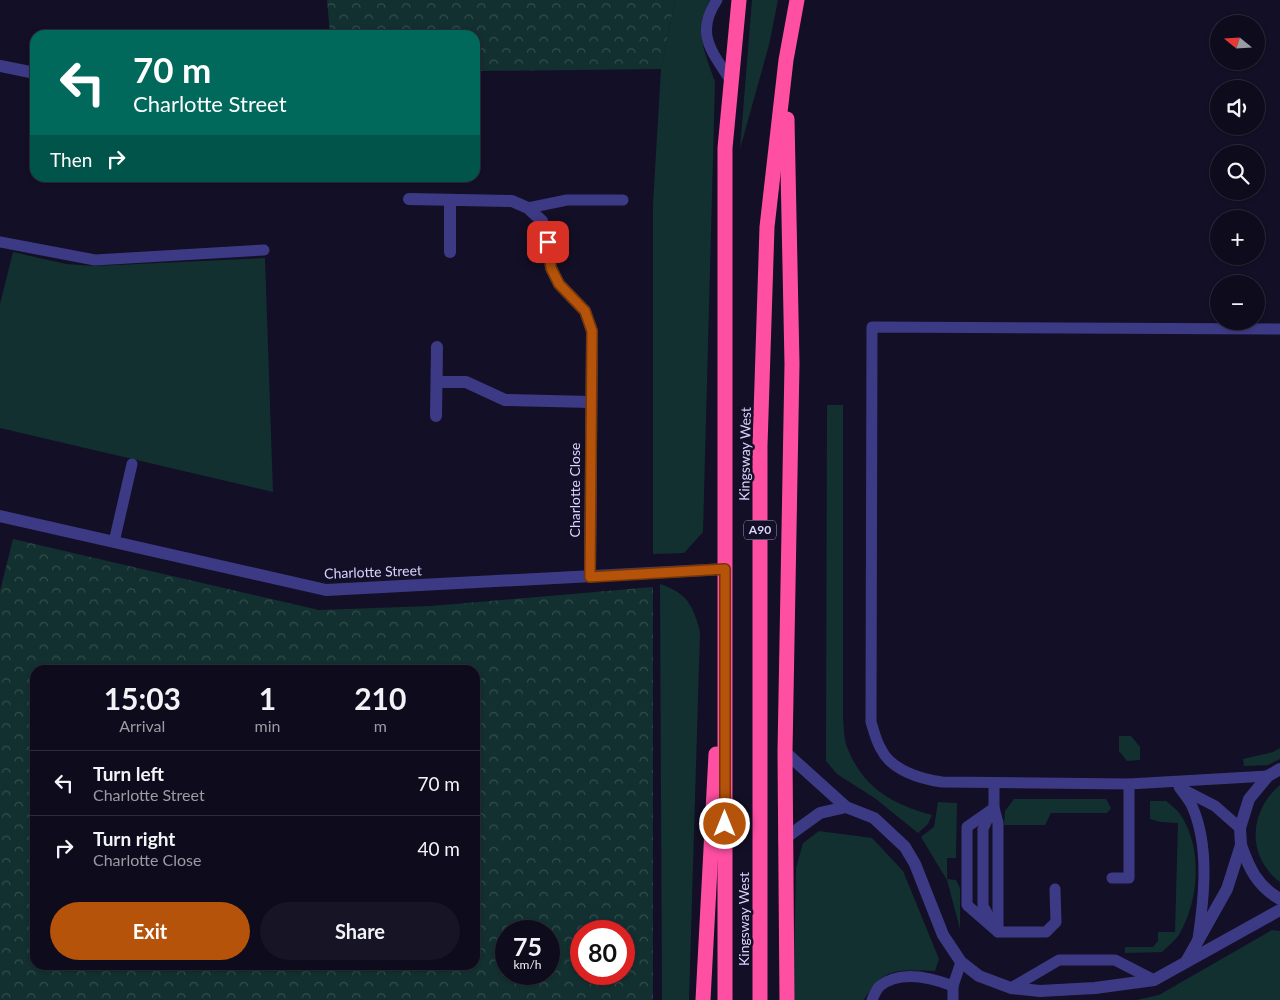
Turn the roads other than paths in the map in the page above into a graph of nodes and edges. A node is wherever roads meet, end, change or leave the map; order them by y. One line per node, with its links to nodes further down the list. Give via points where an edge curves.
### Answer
1 (717, 0): 7 (lane, via 709,12 706,43)
2 (739, 0): 7 (highway, Kingsway West / A90)
3 (797, 0): 4 (highway, Kingsway West / A90)
4 (786, 60): 25 (highway, A90, via 792,364); 51 (highway, Kingsway West / A90, via 767,227 760,436)
5 (0, 66): 6 (street)
6 (30, 72)
7 (731, 81): 23 (highway, Kingsway West / A90, via 725,148)
8 (409, 200): 9 (street)
9 (450, 200): 11 (street, via 512,201); 14 (street)
10 (623, 200): 11 (lane, via 568,200)
11 (528, 208): 18 (street, Charlotte Close, via 542,221 551,268 559,284 585,311 592,331)
12 (0, 242): 13 (lane, via 95,260)
13 (264, 250)
14 (450, 252)
15 (1280, 329): 28 (lane, via 872,327 871,722 881,750 900,769 926,780)
16 (437, 347): 17 (street)
17 (436, 382): 18 (street, via 466,382 505,400); 19 (street)
18 (591, 402): 24 (street, Charlotte Close)
19 (436, 416)
20 (132, 464): 22 (lane)
21 (0, 516): 22 (street, Charlotte Street)
22 (114, 542): 24 (street, Charlotte Street, via 326,590)
23 (725, 569): 24 (street, Charlotte Street); 49 (highway, A90); 50 (highway, Kingsway West / A90)
24 (590, 577)
25 (785, 752): 32 (street); 35 (highway, A90)
26 (1280, 769): 27 (street)
27 (1268, 776): 29 (lane); 34 (street, via 1248,799)
28 (994, 783): 30 (lane); 33 (lane)
29 (1166, 783): 30 (lane); 31 (lane)
30 (1129, 784): 37 (lane, via 1129,878)
31 (1179, 787): 34 (lane, via 1215,806); 42 (lane, via 1192,806 1200,836 1205,890)
32 (846, 807): 35 (street, via 820,813); 43 (street, via 874,818 905,847 943,935)
33 (994, 808): 41 (lane, via 998,823); 41 (lane, via 967,827 967,906)
34 (1240, 828): 36 (street)
35 (784, 839): 52 (highway, A90)
36 (1241, 845): 39 (street, via 1250,870 1267,891); 42 (street, via 1227,889)
37 (1112, 878)
38 (1055, 889): 41 (lane, via 1056,922 1046,932)
39 (1280, 899)
40 (1280, 910): 44 (street)
41 (998, 932)
42 (1197, 944): 44 (street)
43 (961, 962): 46 (lane); 47 (street, via 979,976)
44 (1185, 964): 45 (street)
45 (1154, 980): 47 (lane, via 1114,960 1059,960); 48 (street)
46 (953, 986): 53 (lane, via 933,979 896,978 879,987); 54 (lane)
47 (1011, 988): 48 (street)
48 (1040, 996)
49 (703, 1000)
50 (725, 1000)
51 (760, 1000)
52 (787, 1000)
53 (872, 1000)
54 (953, 1000)

